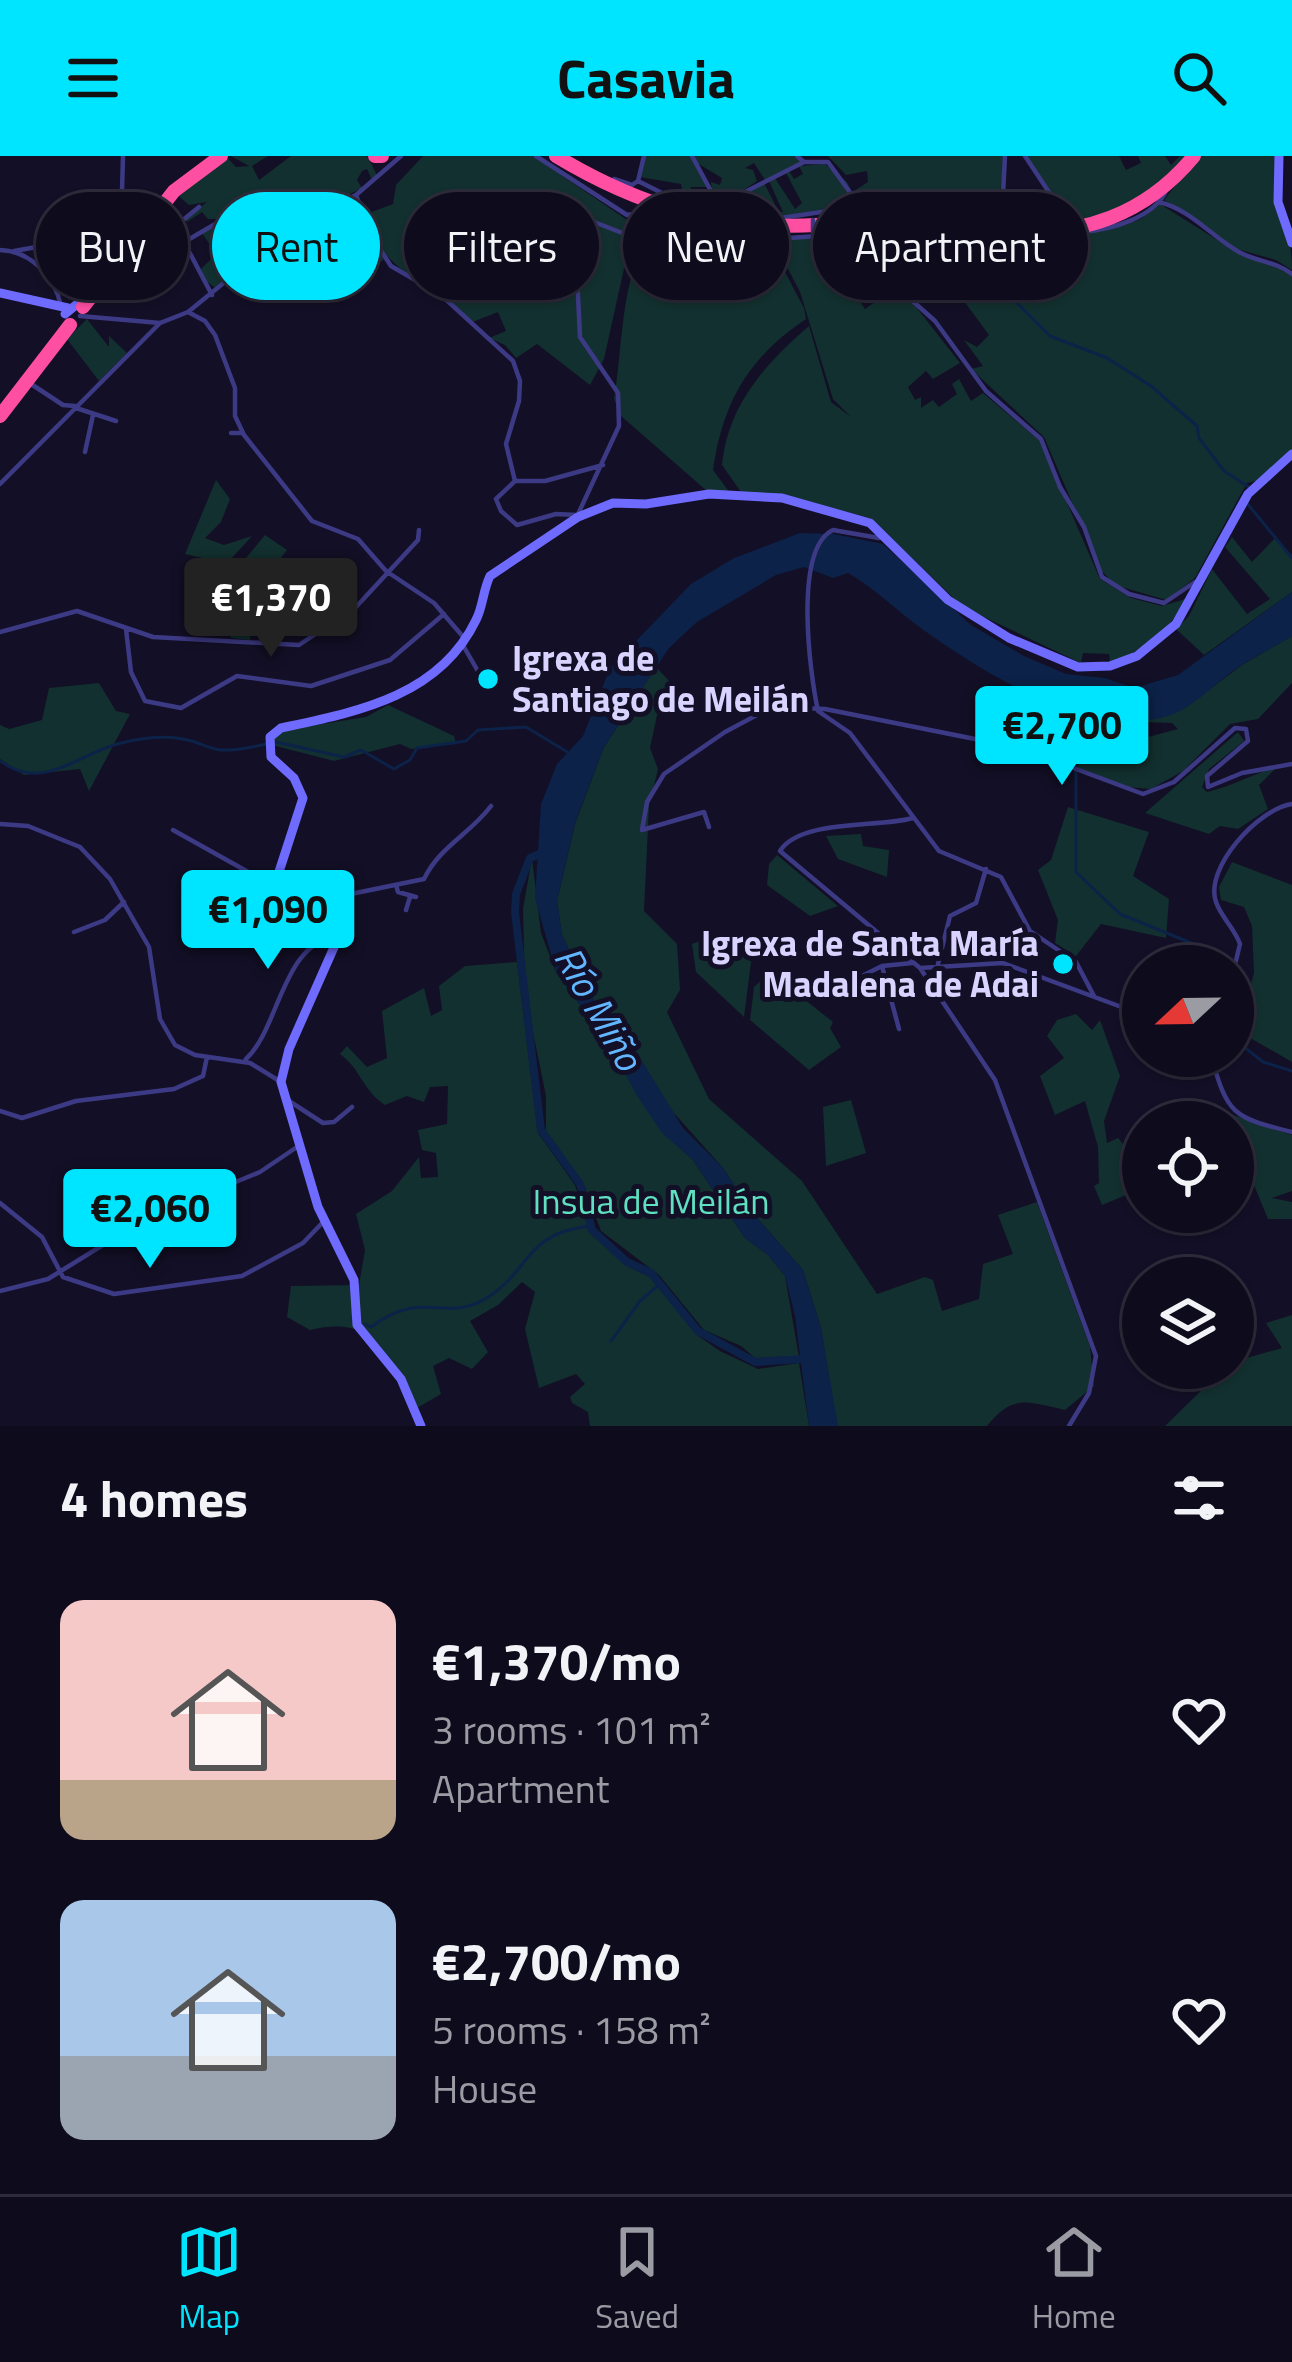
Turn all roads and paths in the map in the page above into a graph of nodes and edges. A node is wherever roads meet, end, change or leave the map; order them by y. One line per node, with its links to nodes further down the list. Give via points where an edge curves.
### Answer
1 (123, 156): 22 (street)
2 (198, 156): 21 (highway)
3 (217, 156): 21 (highway); 24 (highway)
4 (401, 156): 15 (street)
5 (536, 156): 34 (street)
6 (556, 156): 18 (highway)
7 (569, 156): 19 (street)
8 (644, 156): 20 (street)
9 (692, 156): 27 (street)
10 (797, 156): 17 (street)
11 (1005, 156): 30 (street)
12 (1025, 156): 31 (street)
13 (1194, 156): 33 (highway)
14 (1279, 156): 42 (street, via 1278,202)
15 (380, 158): 25 (street)
16 (828, 159): 17 (street); 29 (street)
17 (804, 162): 28 (street)
18 (585, 173): 19 (street); 32 (highway)
19 (603, 174): 20 (street)
20 (636, 182): 26 (street); 37 (street, via 719,215)
21 (173, 185): 23 (highway)
22 (122, 191): 45 (street, via 48,245)
23 (168, 192)
24 (173, 192)
25 (358, 192)
26 (637, 192)
27 (711, 192)
28 (745, 192)
29 (852, 192)
30 (1003, 192)
31 (1049, 192)
32 (623, 196)
33 (1155, 199): 38 (highway); 47 (street, via 1237,251)
34 (623, 202)
35 (199, 207): 36 (street)
36 (188, 216)
37 (812, 216): 41 (street, bridge)
38 (1088, 223)
39 (623, 234): 65 (street, via 581,219 564,226 577,274 580,338 619,393 619,426)
40 (789, 235): 41 (street)
41 (813, 235)
42 (1292, 243)
43 (188, 249): 48 (street)
44 (0, 250): 45 (street)
45 (14, 251): 53 (street, via 52,279)
46 (380, 253): 66 (street, via 513,361 519,401 506,444)
47 (1292, 274)
48 (212, 288)
49 (0, 295): 53 (street); 53 (street)
50 (212, 295): 54 (street)
51 (82, 300): 53 (highway)
52 (912, 300): 72 (street, via 986,391 1041,439 1102,577 1164,603)
53 (72, 312): 55 (street); 56 (street); 58 (highway)
54 (188, 312): 55 (street); 62 (street, via 215,335)
55 (160, 323): 57 (street)
56 (28, 382): 57 (street); 58 (street)
57 (75, 407): 59 (street); 67 (street)
58 (1, 411)
59 (93, 415): 60 (street); 63 (street)
60 (116, 421)
61 (231, 433): 62 (street)
62 (242, 433): 71 (street, via 312,521 358,539)
63 (85, 452)
64 (1292, 454): 72 (street, via 1248,494)
65 (603, 465): 66 (street); 68 (street)
66 (515, 481): 68 (street, via 496,499 517,524)
67 (0, 484)
68 (578, 516): 70 (street, via 613,503 710,494 782,498 850,514); 76 (street, via 490,576)
69 (419, 530): 71 (street)
70 (885, 538): 72 (street, via 965,614 1078,667 1137,656 1176,624); 78 (street, via 829,532 811,578 805,602)
71 (386, 571): 73 (street); 74 (street, via 356,607 299,644)
72 (1201, 581)
73 (444, 614): 74 (street, via 391,659 310,686 237,676 181,708 145,700 131,672); 76 (street)
74 (126, 629): 75 (street, via 77,611)
75 (0, 632)
76 (464, 642): 77 (street); 88 (street, via 446,665 379,706 270,737 271,757 303,798)
77 (479, 673)
78 (818, 711): 79 (street, via 1020,748 1143,794 1174,782 1235,728 1246,729 1248,741 1207,776 1208,788 1242,772); 82 (street, via 850,733); 84 (street, via 767,708 664,774 642,830 704,812)
79 (1292, 764)
80 (1292, 804): 97 (street, via 1247,826 1215,888)
81 (491, 806): 87 (street, via 446,846 424,879)
82 (913, 818): 86 (street, via 939,850); 96 (street, via 808,832 781,847 784,858)
83 (0, 824): 90 (street, via 85,849)
84 (709, 826)
85 (173, 830): 88 (street)
86 (986, 869): 100 (street, via 976,903 950,916); 104 (street, via 1001,877 1030,932 1076,962)
87 (396, 885): 89 (street); 92 (street, via 413,897)
88 (275, 887): 91 (street, via 281,902)
89 (340, 896): 91 (street); 93 (street)
90 (124, 902): 94 (street); 107 (street, via 149,947 166,1034 180,1049)
91 (296, 906): 93 (street, via 326,912)
92 (406, 910)
93 (336, 923): 95 (street)
94 (74, 932)
95 (339, 937): 108 (street, via 319,940 296,966); 110 (street)
96 (884, 938): 98 (street); 99 (street)
97 (1240, 945)
98 (868, 956)
99 (912, 963): 101 (street); 102 (street)
100 (938, 965): 102 (street); 104 (street, via 1003,964)
101 (882, 966): 103 (street, via 860,977); 106 (street)
102 (921, 969): 121 (street, via 1001,1094 1092,1340 1094,1378)
103 (869, 991)
104 (1092, 993): 105 (street)
105 (1122, 1006)
106 (899, 1029)
107 (207, 1057): 108 (street); 113 (street, via 203,1076 184,1087 76,1101 22,1118)
108 (245, 1061): 110 (street)
109 (1217, 1077): 114 (street, via 1226,1105)
110 (281, 1082): 111 (street)
111 (286, 1100): 112 (street, via 323,1124); 115 (street)
112 (352, 1107)
113 (0, 1111)
114 (1292, 1132)
115 (302, 1145): 117 (street); 118 (street, via 206,1202)
116 (0, 1203): 118 (street, via 42,1237)
117 (324, 1221): 118 (street, via 303,1243 242,1276 114,1294); 120 (street, via 354,1280 357,1325 393,1367)
118 (58, 1272): 119 (street)
119 (0, 1291)
120 (421, 1426)
121 (1069, 1426)

